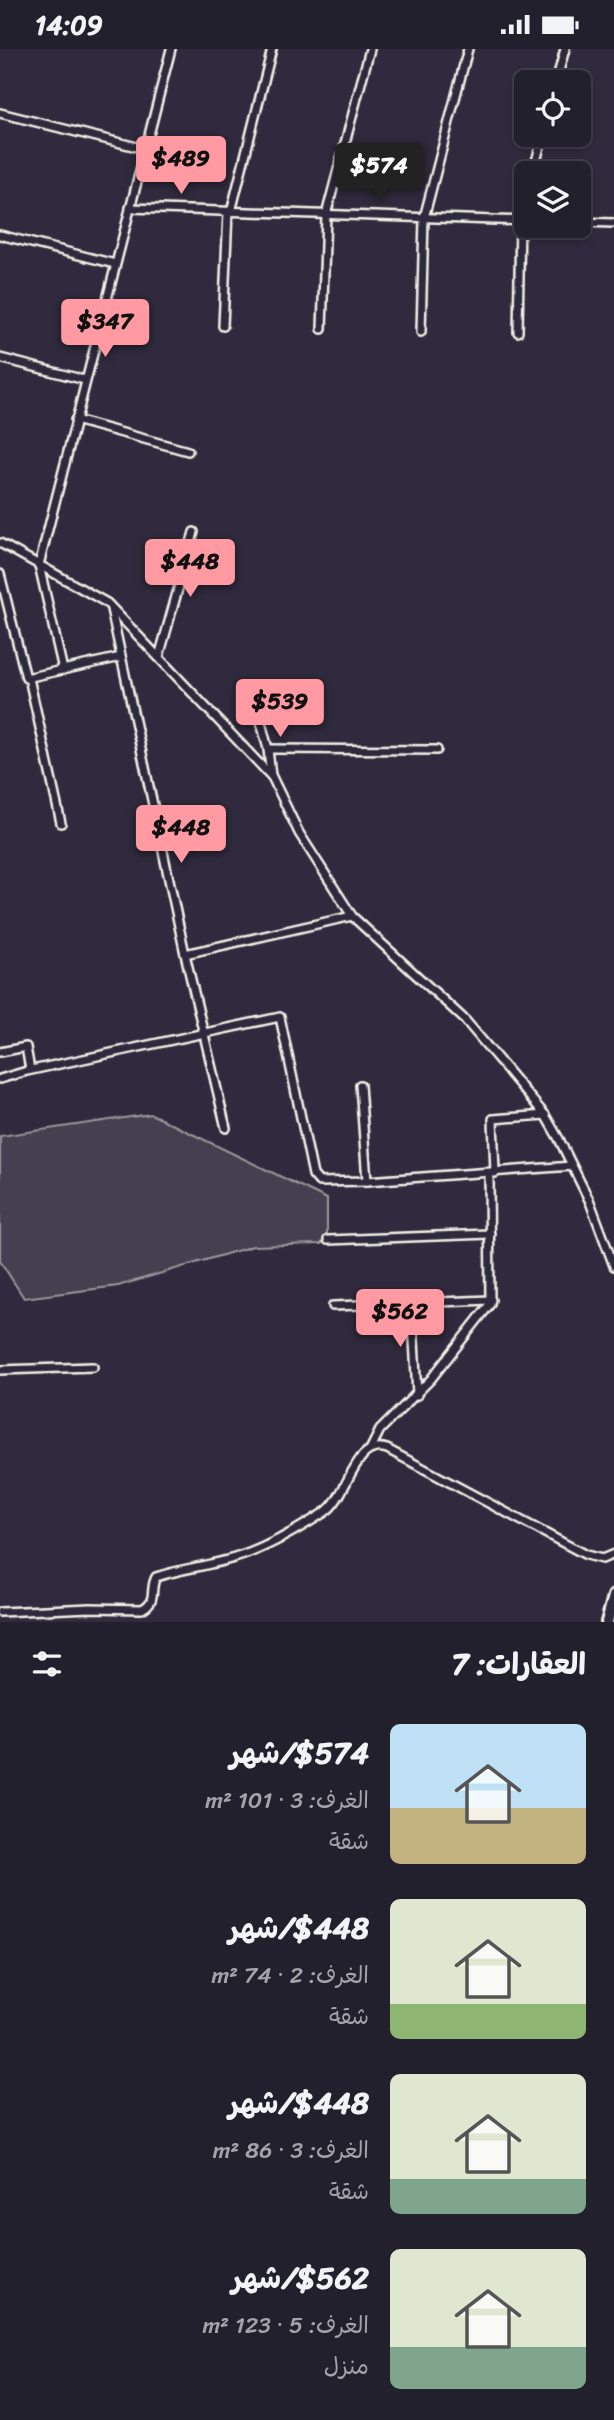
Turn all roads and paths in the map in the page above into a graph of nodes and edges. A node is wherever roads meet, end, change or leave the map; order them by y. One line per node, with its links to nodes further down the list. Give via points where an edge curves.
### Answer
1 (171, 49): 8 (street)
2 (272, 49): 10 (street)
3 (370, 49): 11 (street)
4 (468, 49): 12 (street)
5 (565, 49): 6 (street)
6 (559, 70)
7 (0, 113): 8 (street)
8 (145, 149): 9 (street)
9 (130, 208): 10 (street); 18 (street)
10 (230, 212): 11 (street); 19 (street)
11 (326, 215): 12 (street); 20 (street)
12 (424, 218): 13 (street); 21 (street)
13 (514, 220)
14 (591, 222): 15 (street)
15 (614, 223)
16 (0, 235): 18 (street)
17 (523, 238): 22 (street)
18 (115, 264): 24 (street)
19 (223, 326)
20 (322, 329)
21 (421, 332)
22 (518, 332)
23 (0, 358): 24 (street)
24 (85, 380): 25 (street)
25 (75, 420): 26 (street); 29 (street)
26 (188, 451)
27 (194, 533): 33 (street)
28 (0, 543): 29 (street)
29 (39, 565): 31 (street); 34 (street)
30 (0, 573): 35 (street)
31 (111, 607): 32 (street); 33 (street)
32 (121, 657): 34 (street); 42 (street)
33 (159, 657): 39 (street)
34 (63, 670): 35 (street)
35 (29, 678): 40 (street)
36 (257, 707): 37 (street)
37 (268, 749): 38 (street); 39 (street)
38 (437, 750)
39 (272, 777): 41 (street, via 299,833)
40 (61, 823)
41 (352, 916): 42 (street); 48 (street, via 465,1020)
42 (186, 954): 43 (street)
43 (204, 1033): 45 (street); 49 (street); 52 (street, via 279,1017 313,1175 324,1183)
44 (0, 1052): 45 (street, via 26,1048)
45 (30, 1070): 46 (street)
46 (0, 1079)
47 (360, 1085): 52 (street)
48 (545, 1115): 50 (street); 51 (street, via 493,1119)
49 (226, 1128)
50 (572, 1166): 51 (street); 55 (street)
51 (492, 1173): 52 (street); 53 (street)
52 (367, 1181)
53 (490, 1234): 54 (street); 56 (street)
54 (328, 1240)
55 (614, 1266)
56 (491, 1300): 57 (street); 61 (street)
57 (412, 1303): 58 (street); 61 (street)
58 (333, 1306)
59 (93, 1367): 60 (street)
60 (0, 1370)
61 (417, 1395): 62 (street, via 380,1430)
62 (371, 1448): 63 (street, via 387,1449 586,1555 602,1559); 65 (street, via 328,1510 250,1553 156,1577 153,1598 142,1609)
63 (614, 1555)
64 (614, 1596): 66 (highway)
65 (0, 1612)
66 (607, 1622)

